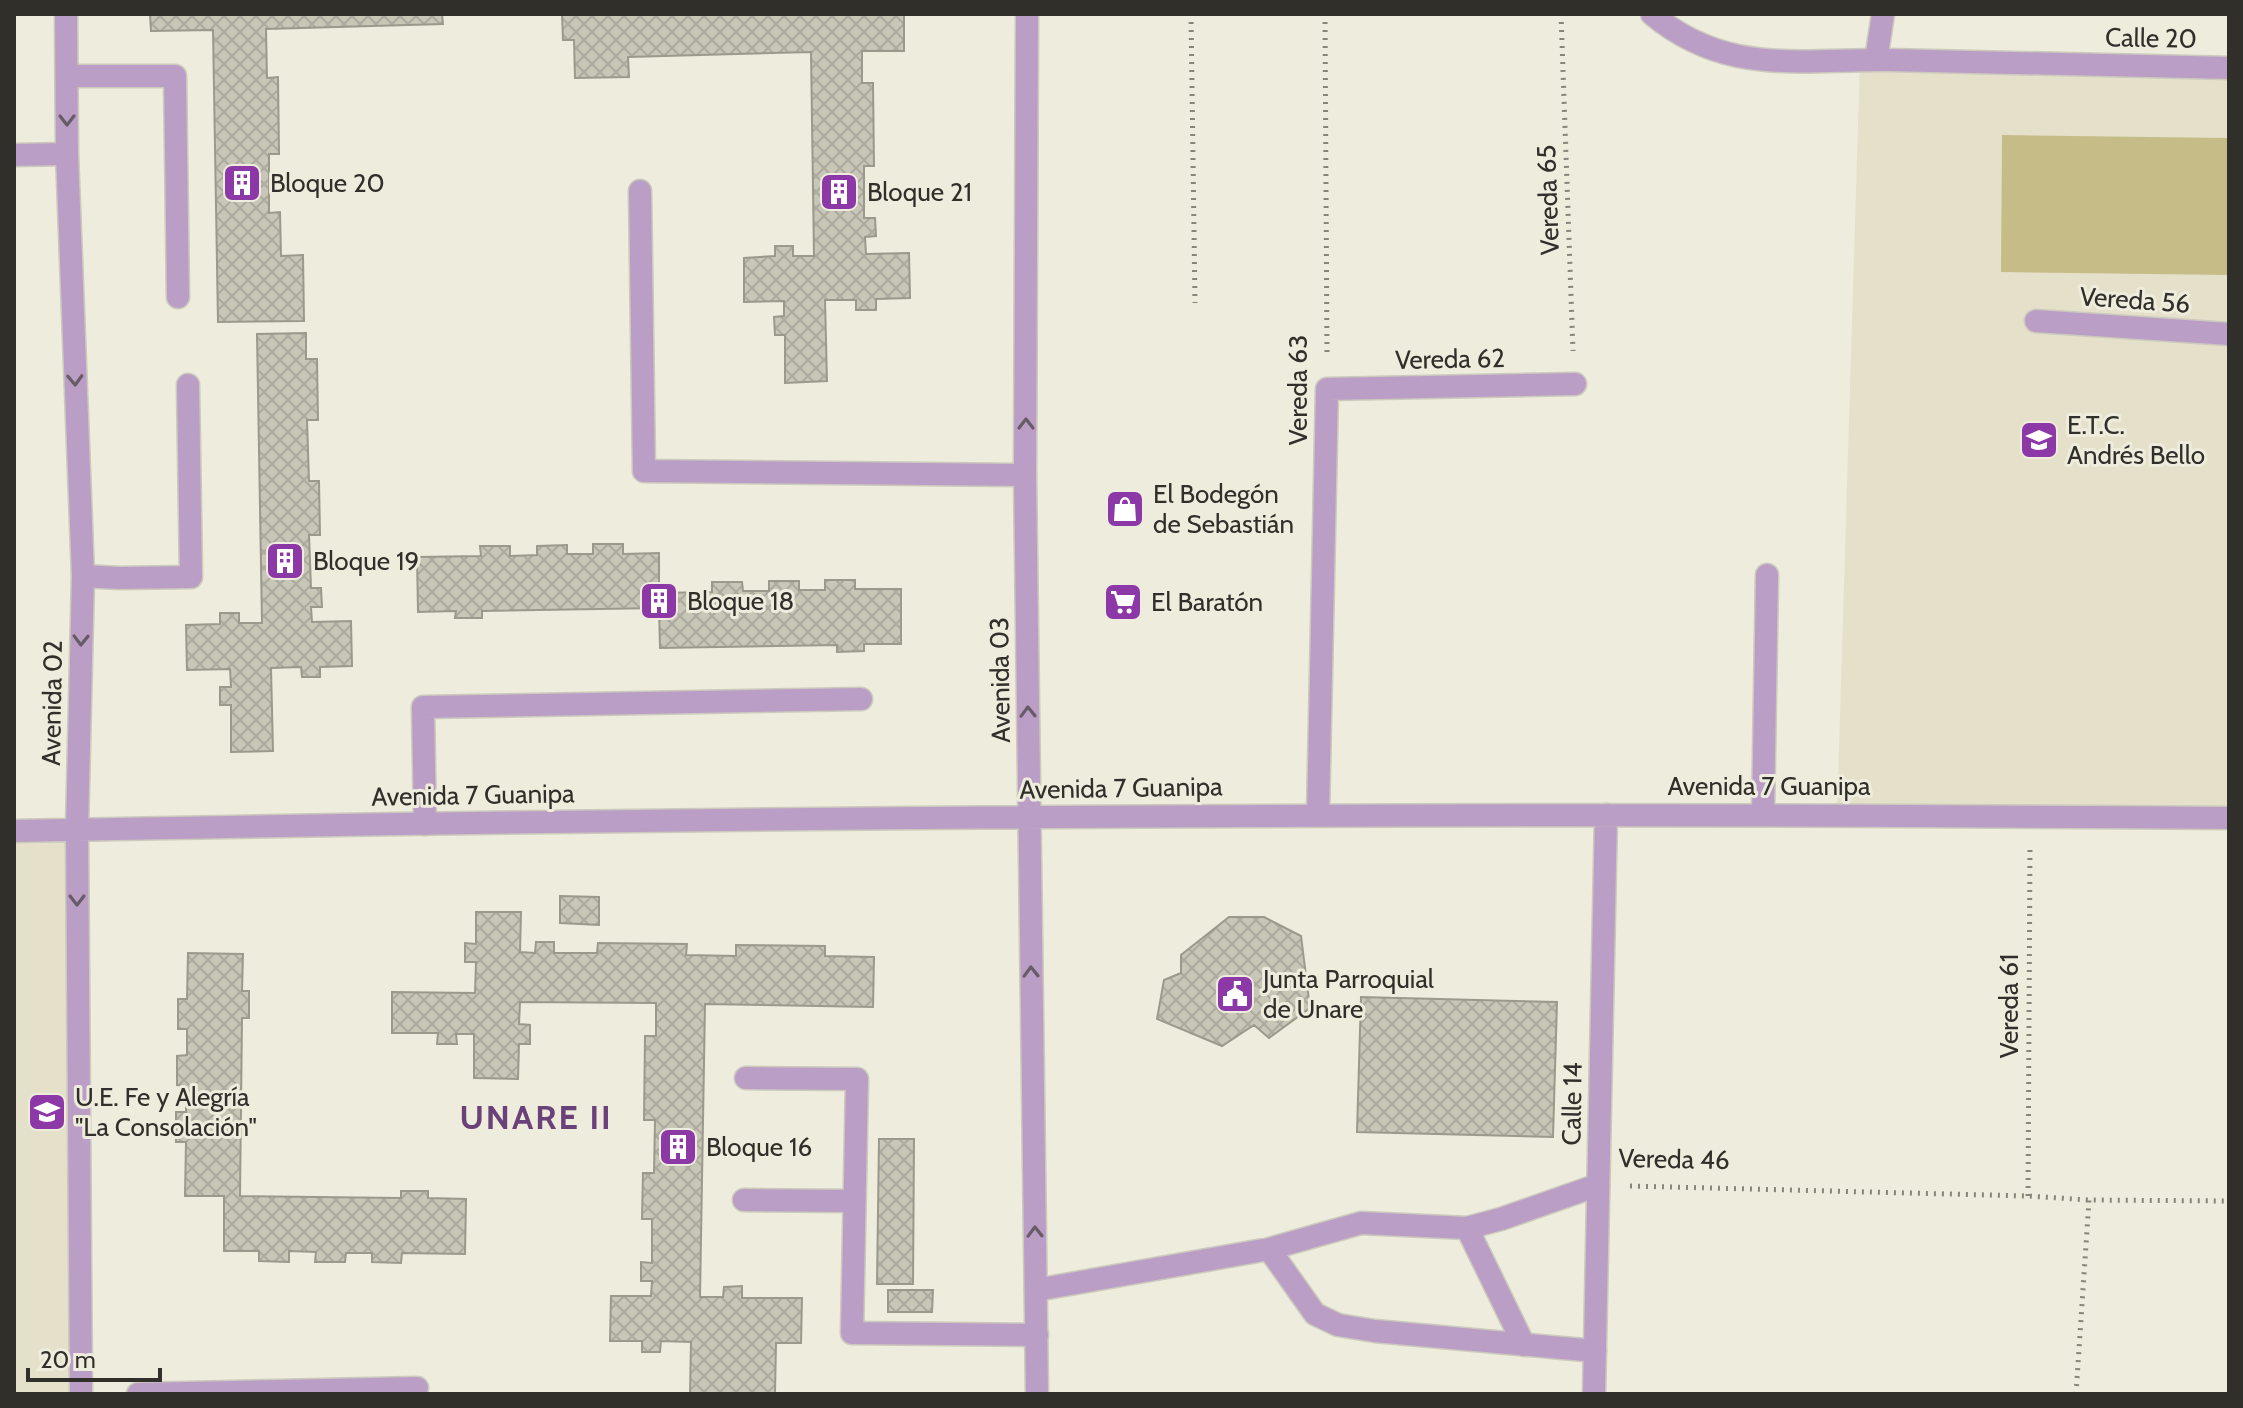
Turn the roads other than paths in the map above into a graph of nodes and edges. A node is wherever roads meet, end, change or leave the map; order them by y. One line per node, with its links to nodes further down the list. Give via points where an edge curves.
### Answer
1 (66, 14): 7 (street, Avenida 02)
2 (1027, 14): 17 (street, Avenida 03, one-way to 2)
3 (1652, 14): 5 (street, Calle 20, via 1672,31 1741,56)
4 (1883, 14): 5 (street)
5 (1876, 60): 6 (street, Calle 20)
6 (2229, 68)
7 (67, 76): 8 (street, Avenida 02, one-way to 8); 11 (street, via 175,76)
8 (67, 154): 9 (street); 19 (street, Avenida 02, one-way to 19)
9 (14, 155)
10 (640, 191): 17 (street, via 644,471)
11 (178, 297)
12 (2036, 321): 13 (street, Vereda 56)
13 (2229, 334)
14 (1575, 384): 16 (street, Vereda 62)
15 (188, 385): 19 (street, via 191,577)
16 (1327, 389): 21 (street, Vereda 63)
17 (1025, 475): 24 (street, Avenida 03, one-way to 17)
18 (1767, 575): 22 (street)
19 (83, 576): 27 (street, Avenida 02, one-way to 27)
20 (861, 699): 26 (street, via 423,707)
21 (1318, 814): 23 (street, Avenida 7 Guanipa); 24 (street, Avenida 7 Guanipa)
22 (1763, 814): 23 (street, Avenida 7 Guanipa); 25 (street, Avenida 7 Guanipa)
23 (1606, 815): 30 (street, Calle 14)
24 (1029, 816): 26 (street, Avenida 7 Guanipa); 35 (street, Avenida 03, one-way to 24)
25 (2229, 818)
26 (425, 824): 27 (street, Avenida 7 Guanipa)
27 (77, 829): 28 (street, Avenida 7 Guanipa); 40 (street, Avenida 02, one-way to 40)
28 (14, 831)
29 (746, 1078): 32 (street, via 857,1079)
30 (1598, 1185): 33 (street, Vereda 46); 38 (street, Calle 14)
31 (744, 1200): 32 (street)
32 (854, 1201): 36 (street, via 852,1333)
33 (1467, 1228): 34 (street, Vereda 46, via 1361,1223); 37 (street)
34 (1269, 1249): 35 (street, Vereda 46); 37 (street, via 1315,1314 1338,1325)
35 (1036, 1290): 36 (street, Avenida 03)
36 (1037, 1335): 42 (street, Avenida 03)
37 (1524, 1345): 38 (street)
38 (1595, 1351): 43 (street, Calle 14)
39 (417, 1388): 41 (street)
40 (81, 1394)
41 (138, 1394)
42 (1037, 1394)
43 (1594, 1394)

